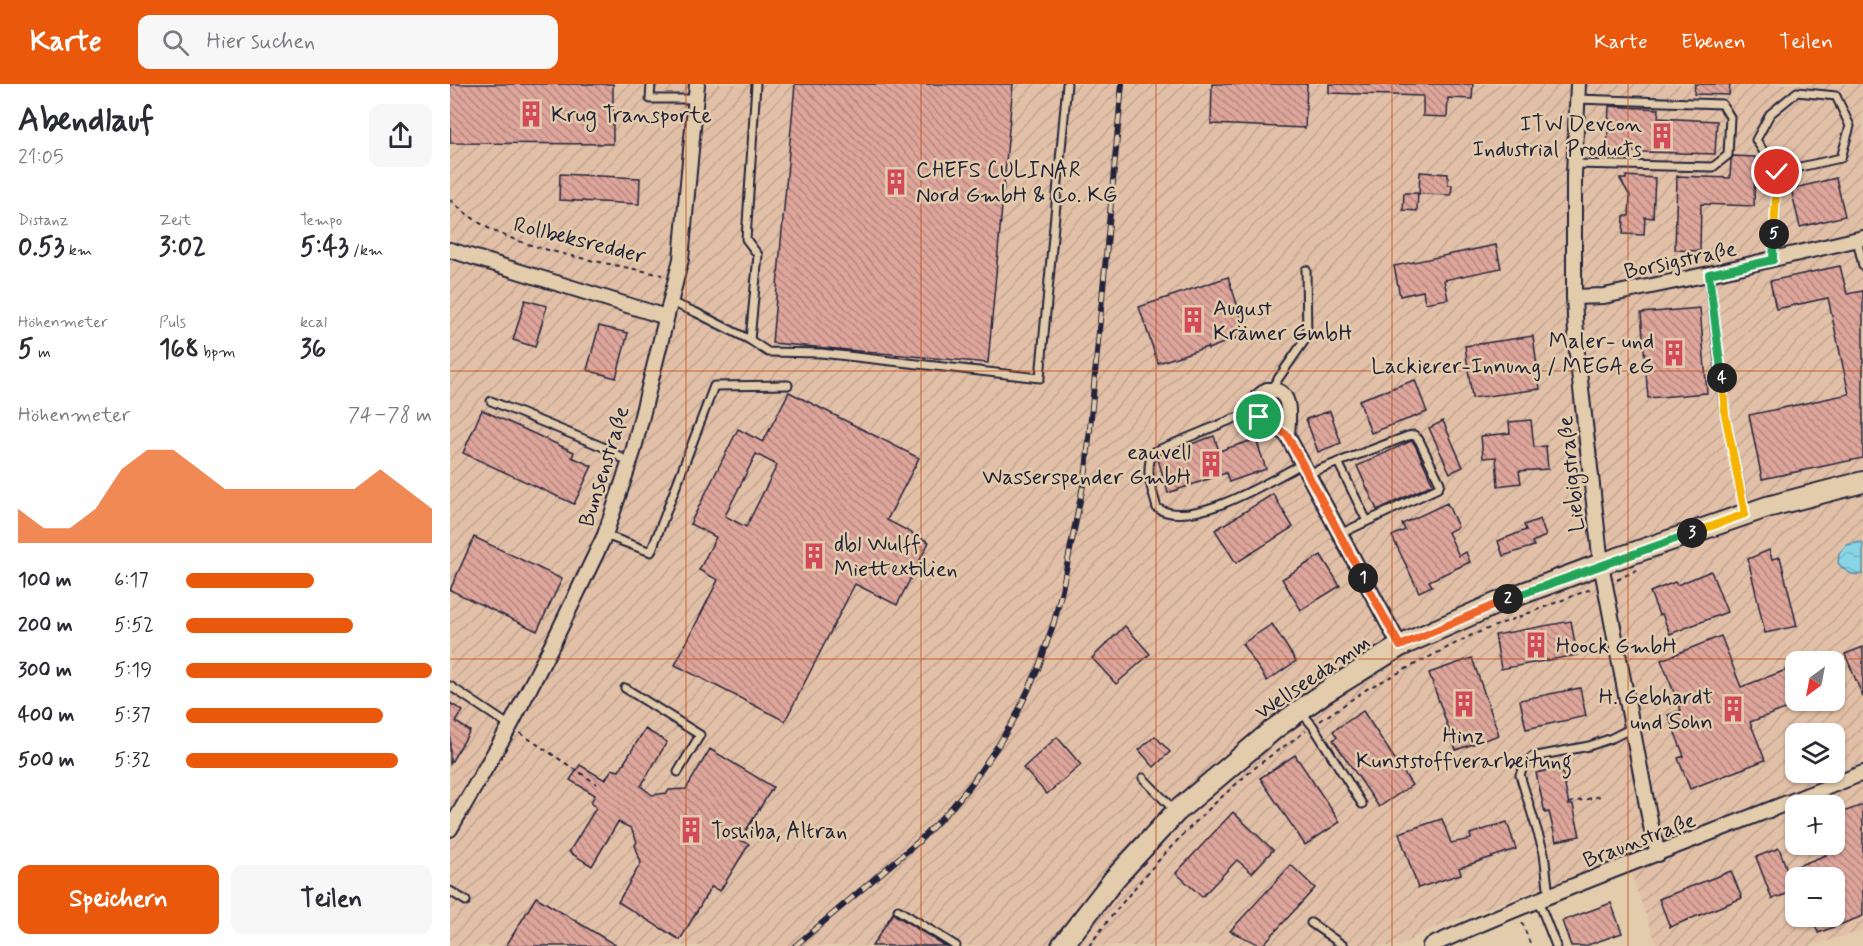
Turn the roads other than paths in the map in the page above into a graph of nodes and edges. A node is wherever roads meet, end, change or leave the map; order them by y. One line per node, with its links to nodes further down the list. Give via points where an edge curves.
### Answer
1 (651, 84): 6 (lane, via 650,99)
2 (697, 84): 6 (street, Bunsenstraße)
3 (756, 84): 19 (lane, via 746,239 758,255)
4 (1067, 84): 19 (lane, via 1040,378 821,353 768,352)
5 (1578, 84): 7 (street, Liebigstraße)
6 (697, 99): 17 (street, Bunsenstraße, via 681,259)
7 (1577, 99): 8 (street, Liebigstraße); 8 (lane, via 1722,104 1730,117 1728,155 1713,167)
8 (1574, 164): 16 (street, Liebigstraße)
9 (1777, 172): 9 (lane, via 1841,158 1850,126 1836,96 1797,92 1770,114 1756,140); 12 (lane)
10 (1860, 239): 12 (street, Borsigstraße); 13 (lane)
11 (450, 250): 18 (street)
12 (1773, 260): 15 (street, Borsigstraße)
13 (1863, 266)
14 (1306, 270): 21 (lane, via 1307,337)
15 (1709, 274): 16 (street, Borsigstraße, via 1604,296); 29 (lane, via 1725,414)
16 (1574, 297): 33 (street, Liebigstraße)
17 (670, 302): 18 (street, Bunsenstraße); 19 (lane)
18 (666, 317): 26 (street, Bunsenstraße)
19 (750, 340)
20 (788, 385): 32 (lane, via 714,386 651,552)
21 (1271, 389): 23 (street, via 1257,398); 24 (street, via 1285,396 1288,404)
22 (491, 401): 26 (lane, via 608,449)
23 (1255, 410): 24 (street, via 1259,417); 27 (lane, via 1153,452 1148,478 1157,508 1178,515 1214,507)
24 (1287, 435): 27 (street)
25 (1338, 462): 27 (lane); 30 (lane); 30 (lane, via 1408,436 1419,440 1440,483 1437,488)
26 (629, 463): 32 (street, Bunsenstraße)
27 (1305, 469): 31 (street)
28 (1863, 482): 29 (main road, Wellseedamm)
29 (1745, 514): 33 (main road, Wellseedamm)
30 (1367, 521): 31 (lane)
31 (1340, 534): 34 (street)
32 (605, 535): 38 (street, Bunsenstraße)
33 (1601, 564): 34 (main road, Wellseedamm, via 1502,601); 39 (street, Liebigstraße)
34 (1400, 646): 37 (main road, Wellseedamm)
35 (450, 686): 38 (lane)
36 (625, 688): 40 (lane, via 700,735)
37 (1300, 710): 43 (lane); 44 (main road, Wellseedamm)
38 (510, 726): 45 (street, Bunsenstraße)
39 (1632, 728): 46 (street, Liebigstraße); 48 (lane, via 1589,746 1532,757 1524,765 1521,775 1544,853)
40 (678, 772)
41 (1863, 773): 46 (street, Braunstraße)
42 (1143, 778): 44 (lane)
43 (1362, 804)
44 (1176, 812): 53 (main road, Wellseedamm, via 1114,878)
45 (450, 828)
46 (1658, 854): 48 (street, Braunstraße)
47 (450, 891): 49 (lane)
48 (1544, 898): 55 (street, Braunstraße); 56 (lane)
49 (466, 901)
50 (898, 910): 52 (lane)
51 (1311, 922): 54 (lane)
52 (956, 946)
53 (1062, 946)
54 (1344, 946)
55 (1430, 946)
56 (1556, 946)

